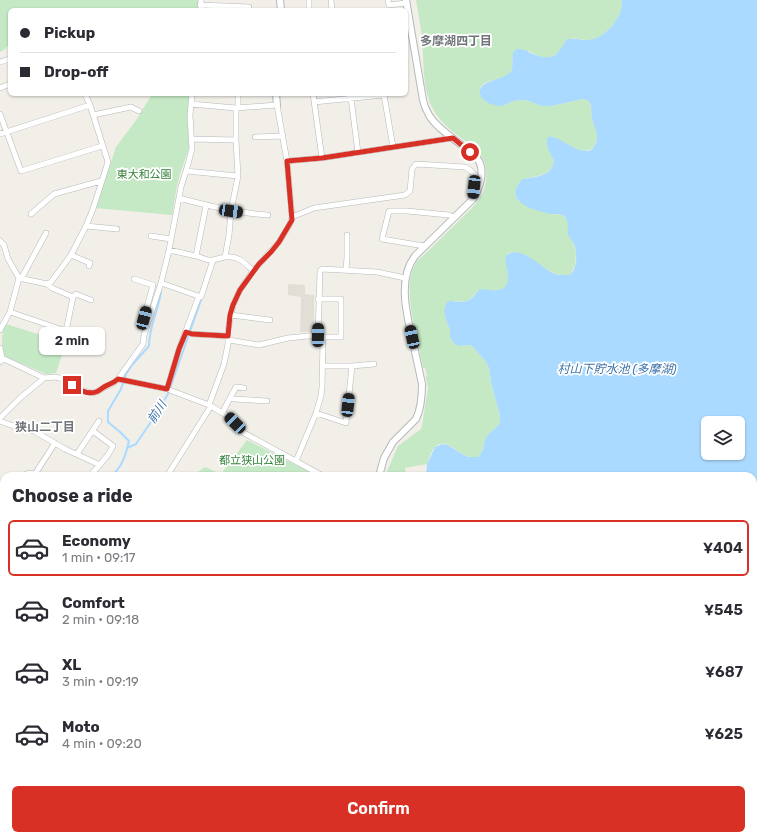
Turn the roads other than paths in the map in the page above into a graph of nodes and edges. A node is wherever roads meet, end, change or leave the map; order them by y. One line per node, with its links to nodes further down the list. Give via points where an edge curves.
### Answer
1 (248, 0): 5 (street)
2 (388, 0): 3 (street, via 389,5)
3 (406, 2)
4 (201, 5): 5 (street)
5 (250, 8)
6 (408, 13): 27 (street, via 424,105 432,119)
7 (86, 96): 17 (street)
8 (192, 96): 16 (street)
9 (238, 96): 19 (street)
10 (276, 96): 18 (street)
11 (313, 96): 15 (street)
12 (373, 96): 14 (street)
13 (384, 96): 31 (street)
14 (351, 98): 15 (street); 32 (street)
15 (314, 102): 33 (street)
16 (191, 104): 19 (street); 28 (street)
17 (90, 105): 22 (street); 23 (street)
18 (277, 105): 19 (street); 25 (street)
19 (237, 108): 29 (street)
20 (139, 111): 22 (street, via 131,107)
21 (0, 114): 23 (street)
22 (93, 116): 30 (street)
23 (6, 132): 24 (street); 30 (street, via 21,171)
24 (0, 134)
25 (283, 136): 26 (street); 34 (street)
26 (255, 138)
27 (453, 138): 31 (street); 39 (street, via 475,155 480,165 480,184)
28 (192, 139): 29 (street); 35 (street)
29 (236, 140): 36 (street)
30 (102, 146): 37 (street, via 108,162)
31 (393, 147): 32 (street)
32 (358, 153): 33 (street)
33 (322, 158): 34 (street)
34 (287, 161): 44 (street)
35 (186, 171): 36 (street); 38 (street)
36 (238, 176): 41 (street)
37 (101, 181): 42 (street, via 54,194); 46 (street)
38 (179, 198): 40 (street); 51 (street)
39 (473, 199): 44 (street, via 475,175 470,170 465,167 416,164 412,169 410,191 405,195 314,208); 45 (street)
40 (206, 206): 41 (street); 56 (street)
41 (231, 211): 43 (street); 57 (street)
42 (31, 214)
43 (268, 215)
44 (292, 217): 61 (street, via 279,242)
45 (454, 217): 53 (street); 53 (street, via 389,211 382,239)
46 (86, 226): 47 (street); 55 (street)
47 (117, 229)
48 (46, 233): 63 (street)
49 (347, 235): 60 (street)
50 (151, 236): 51 (street)
51 (171, 239): 54 (street)
52 (0, 241): 63 (street)
53 (424, 246): 62 (street, via 409,264)
54 (169, 250): 56 (street); 65 (street)
55 (71, 255): 59 (street, via 90,263); 66 (street)
56 (196, 256): 58 (street)
57 (225, 257): 58 (street); 61 (street, via 231,256 241,260)
58 (213, 260): 67 (street, via 201,297)
59 (89, 266)
60 (346, 270): 62 (street, via 377,272); 69 (street, via 320,271)
61 (253, 271): 72 (street, via 240,290)
62 (406, 278): 105 (street, via 405,305 422,394 416,420 393,442)
63 (20, 279): 66 (street); 71 (street)
64 (134, 279): 74 (street, via 153,285 144,318)
65 (160, 283): 67 (street); 74 (street)
66 (47, 284): 68 (street)
67 (199, 296): 76 (street)
68 (73, 297): 70 (street, via 76,294); 71 (street, via 66,331)
69 (318, 299): 77 (street); 77 (street, via 341,299 341,337)
70 (91, 300)
71 (10, 312): 75 (street)
72 (230, 315): 73 (street); 78 (street)
73 (270, 320)
74 (148, 322): 85 (street, via 143,344)
75 (0, 330)
76 (189, 333): 78 (street); 87 (street, via 179,349)
77 (320, 336): 78 (street, via 288,338 258,345); 82 (street, via 324,343)
78 (229, 338): 90 (street, via 224,364)
79 (0, 348): 80 (street)
80 (1, 360): 84 (street)
81 (374, 364): 83 (street)
82 (323, 366): 83 (street); 92 (street, via 321,396)
83 (352, 366): 92 (street, via 346,422)
84 (44, 378): 85 (street, via 60,378 80,390 92,393); 93 (street, via 19,398)
85 (122, 380): 87 (street)
86 (244, 388): 88 (street, via 236,387)
87 (169, 389): 90 (street)
88 (230, 398): 89 (street); 91 (street)
89 (267, 401)
90 (210, 406): 91 (street); 103 (street)
91 (222, 413): 99 (street, via 244,433)
92 (316, 413): 99 (street)
93 (0, 418)
94 (0, 421): 97 (street, via 34,431)
95 (99, 421): 96 (street)
96 (92, 431): 98 (street); 100 (street, via 113,446)
97 (55, 443): 98 (street); 101 (street)
98 (77, 454): 100 (street)
99 (296, 461): 104 (street)
100 (100, 465): 102 (street)
101 (39, 472)
102 (94, 472)
103 (170, 472)
104 (316, 472)
105 (380, 472)

